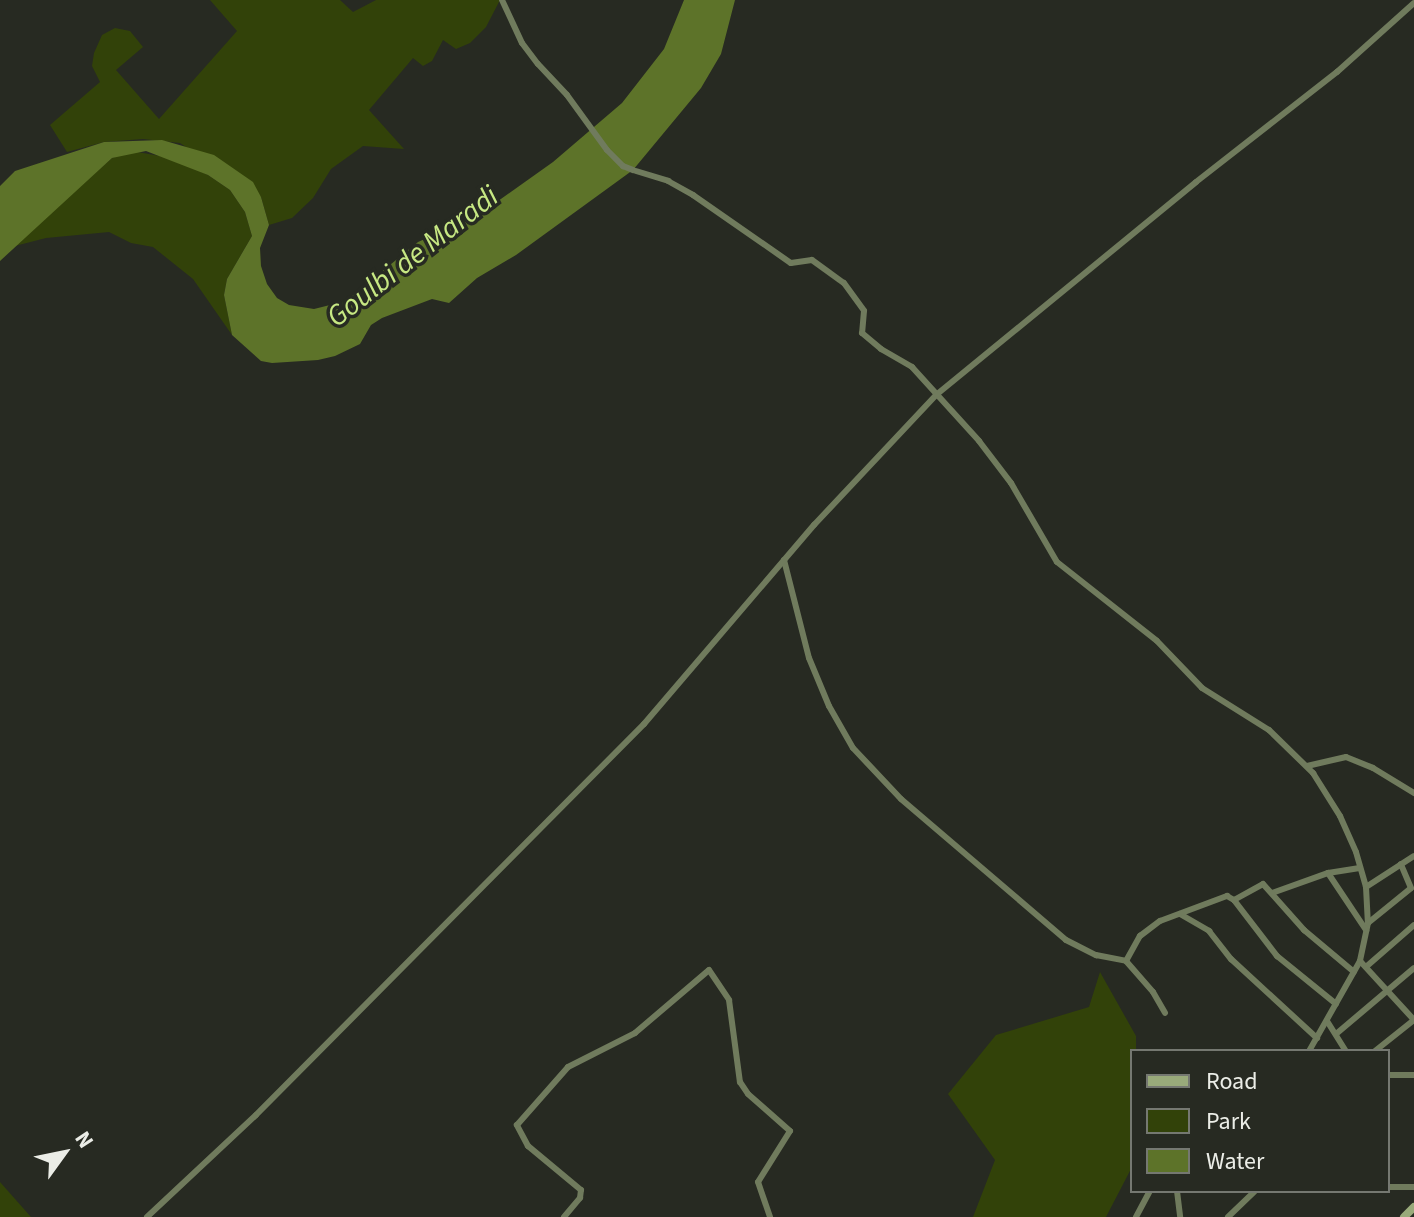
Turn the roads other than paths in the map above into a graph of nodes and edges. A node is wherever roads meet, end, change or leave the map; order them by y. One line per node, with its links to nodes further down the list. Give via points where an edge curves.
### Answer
1 (502, 0): 3 (street, via 530,53 623,166 693,195 791,263 812,260 834,274 862,304 862,333 912,367)
2 (1414, 3): 3 (street, via 1337,72)
3 (936, 395): 4 (street); 5 (street, via 998,463 1057,562 1157,641 1202,688 1251,716)
4 (784, 560): 18 (street, via 806,650 853,748 901,799 1066,940 1088,953); 40 (street, via 644,724 273,1099)
5 (1307, 766): 6 (street, via 1346,757); 9 (street, via 1340,816)
6 (1414, 793)
7 (1414, 856): 8 (street)
8 (1401, 864): 11 (street); 15 (street, via 1411,888)
9 (1360, 868): 10 (street); 11 (street)
10 (1328, 873): 12 (street); 17 (street)
11 (1366, 887): 15 (street)
12 (1272, 893): 13 (street, via 1261,884); 21 (street, via 1304,930)
13 (1234, 900): 14 (street, via 1227,896); 23 (street, via 1277,956)
14 (1180, 914): 18 (street, via 1144,932); 28 (street, via 1209,931 1231,959)
15 (1368, 923): 17 (street)
16 (1414, 925): 19 (street)
17 (1367, 932): 19 (street)
18 (1126, 961): 24 (street)
19 (1364, 964): 21 (street); 22 (street)
20 (1414, 968): 22 (street)
21 (1354, 972): 23 (street)
22 (1388, 990): 25 (street); 27 (street)
23 (1336, 1004): 26 (street)
24 (1165, 1013)
25 (1414, 1020): 31 (street)
26 (1327, 1021): 27 (street); 28 (street)
27 (1336, 1034): 30 (street)
28 (1317, 1038): 29 (street)
29 (1310, 1049)
30 (1345, 1049)
31 (1378, 1049)
32 (1390, 1075): 33 (street)
33 (1414, 1075)
34 (1390, 1187): 35 (street)
35 (1414, 1187)
36 (1149, 1193): 43 (street)
37 (1177, 1193): 44 (street)
38 (1253, 1193): 45 (street)
39 (1414, 1207): 46 (street)
40 (147, 1217)
41 (564, 1217): 42 (street, via 581,1190 528,1146 517,1125 568,1067 635,1033 709,970 729,1000 735,1066 742,1085 790,1129 758,1182)
42 (770, 1217)
43 (1136, 1217)
44 (1180, 1217)
45 (1228, 1217)
46 (1404, 1217)

